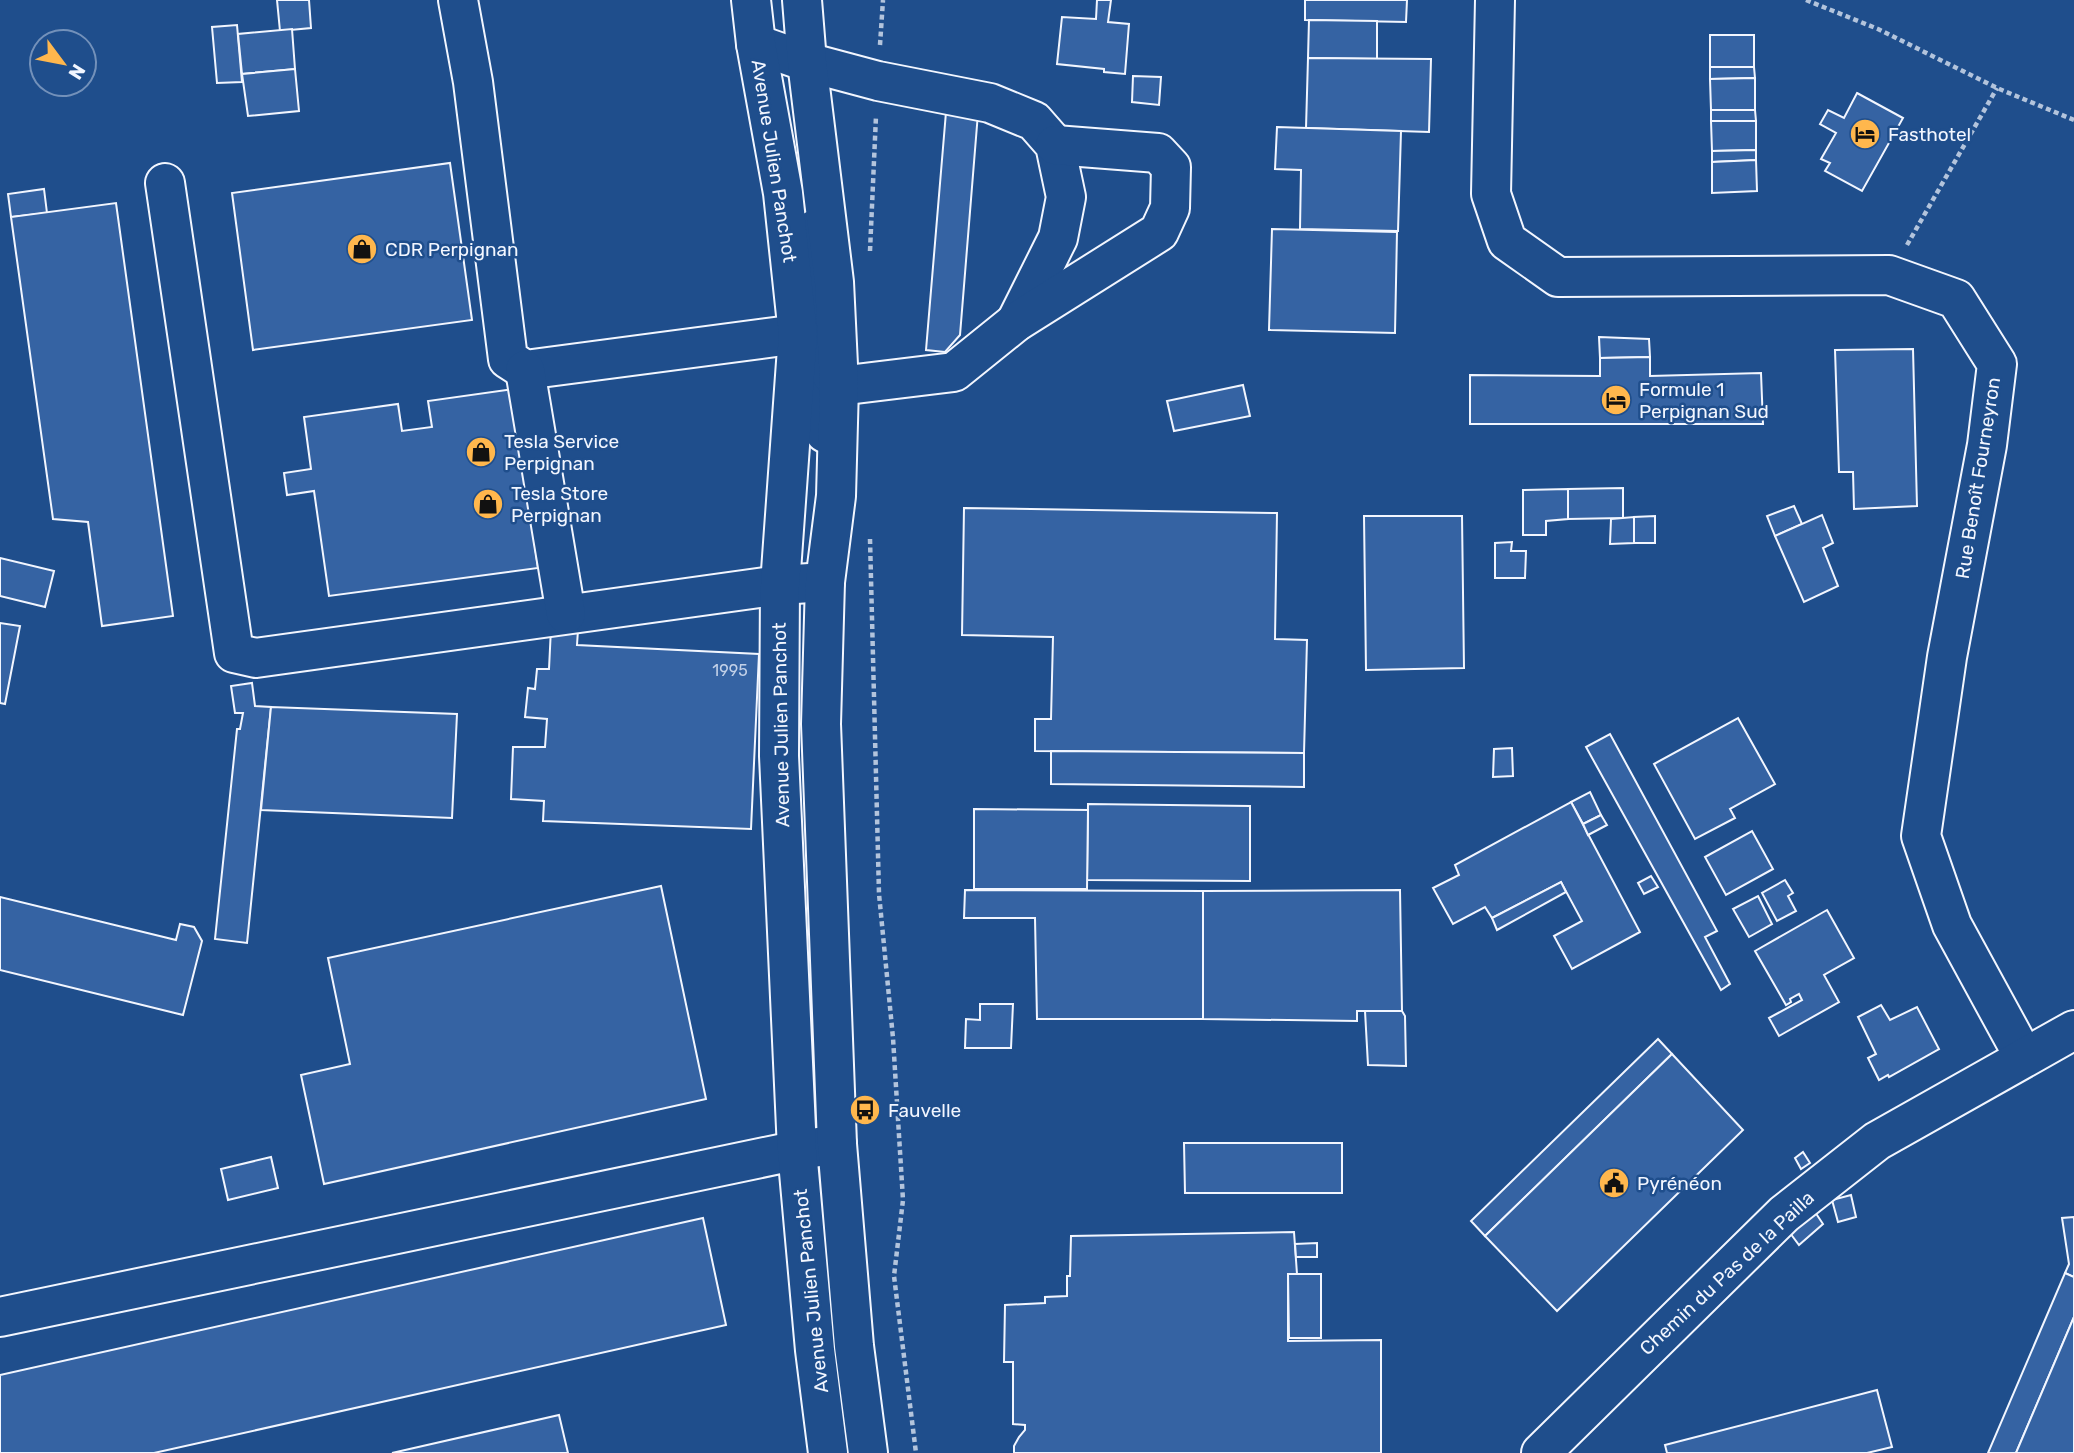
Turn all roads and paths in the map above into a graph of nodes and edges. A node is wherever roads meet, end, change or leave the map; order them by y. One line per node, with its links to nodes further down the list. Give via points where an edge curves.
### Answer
1 (458, 0): 19 (street, via 473,82 508,359)
2 (751, 0): 7 (street, Avenue Julien Panchot)
3 (802, 0): 8 (street, Avenue Julien Panchot)
4 (883, 0): 9 (path)
5 (1495, 0): 16 (street, Rue Benoît Fourneyron, via 1491,194 1507,241 1558,277)
6 (1806, 0): 10 (path, via 1878,29)
7 (756, 44): 8 (street); 14 (street, Avenue Julien Panchot)
8 (807, 62): 9 (street); 20 (street, Avenue Julien Panchot, via 834,282)
9 (877, 81): 12 (street, via 990,103 1034,121); 15 (path)
10 (1997, 88): 11 (path); 16 (path)
11 (2074, 120)
12 (1055, 145): 17 (street, via 1066,197 1058,238); 17 (street, via 1158,153 1171,167 1170,208 1159,232)
13 (165, 183): 25 (street, via 234,653 256,657)
14 (783, 193): 18 (street, Avenue Julien Panchot); 20 (street, via 815,220 815,350)
15 (869, 260)
16 (1889, 275): 27 (street, Rue Benoît Fourneyron, via 1956,299 1997,364 1921,836 1952,925)
17 (1016, 322): 20 (street, via 954,372)
18 (798, 334): 19 (street); 21 (street, via 826,396 825,475); 24 (street, Avenue Julien Panchot)
19 (525, 370): 25 (street)
20 (839, 386): 21 (street, Avenue Julien Panchot)
21 (836, 496): 23 (street, Avenue Julien Panchot)
22 (870, 538): 33 (path, via 879,894 903,1200 894,1276)
23 (825, 582): 24 (street); 28 (street, Avenue Julien Panchot, via 821,724)
24 (780, 586): 25 (street); 29 (street, Avenue Julien Panchot, via 779,756)
25 (566, 614)
26 (2074, 1030): 27 (street, Chemin du Pas de la Pailla)
27 (2024, 1057): 34 (street, Chemin du Pas de la Pailla, via 1877,1141 1784,1214)
28 (837, 1144): 29 (street); 32 (street, Avenue Julien Panchot)
29 (797, 1150): 30 (street); 31 (street, Avenue Julien Panchot)
30 (0, 1317)
31 (828, 1453)
32 (868, 1453)
33 (916, 1453)
34 (1541, 1453)

